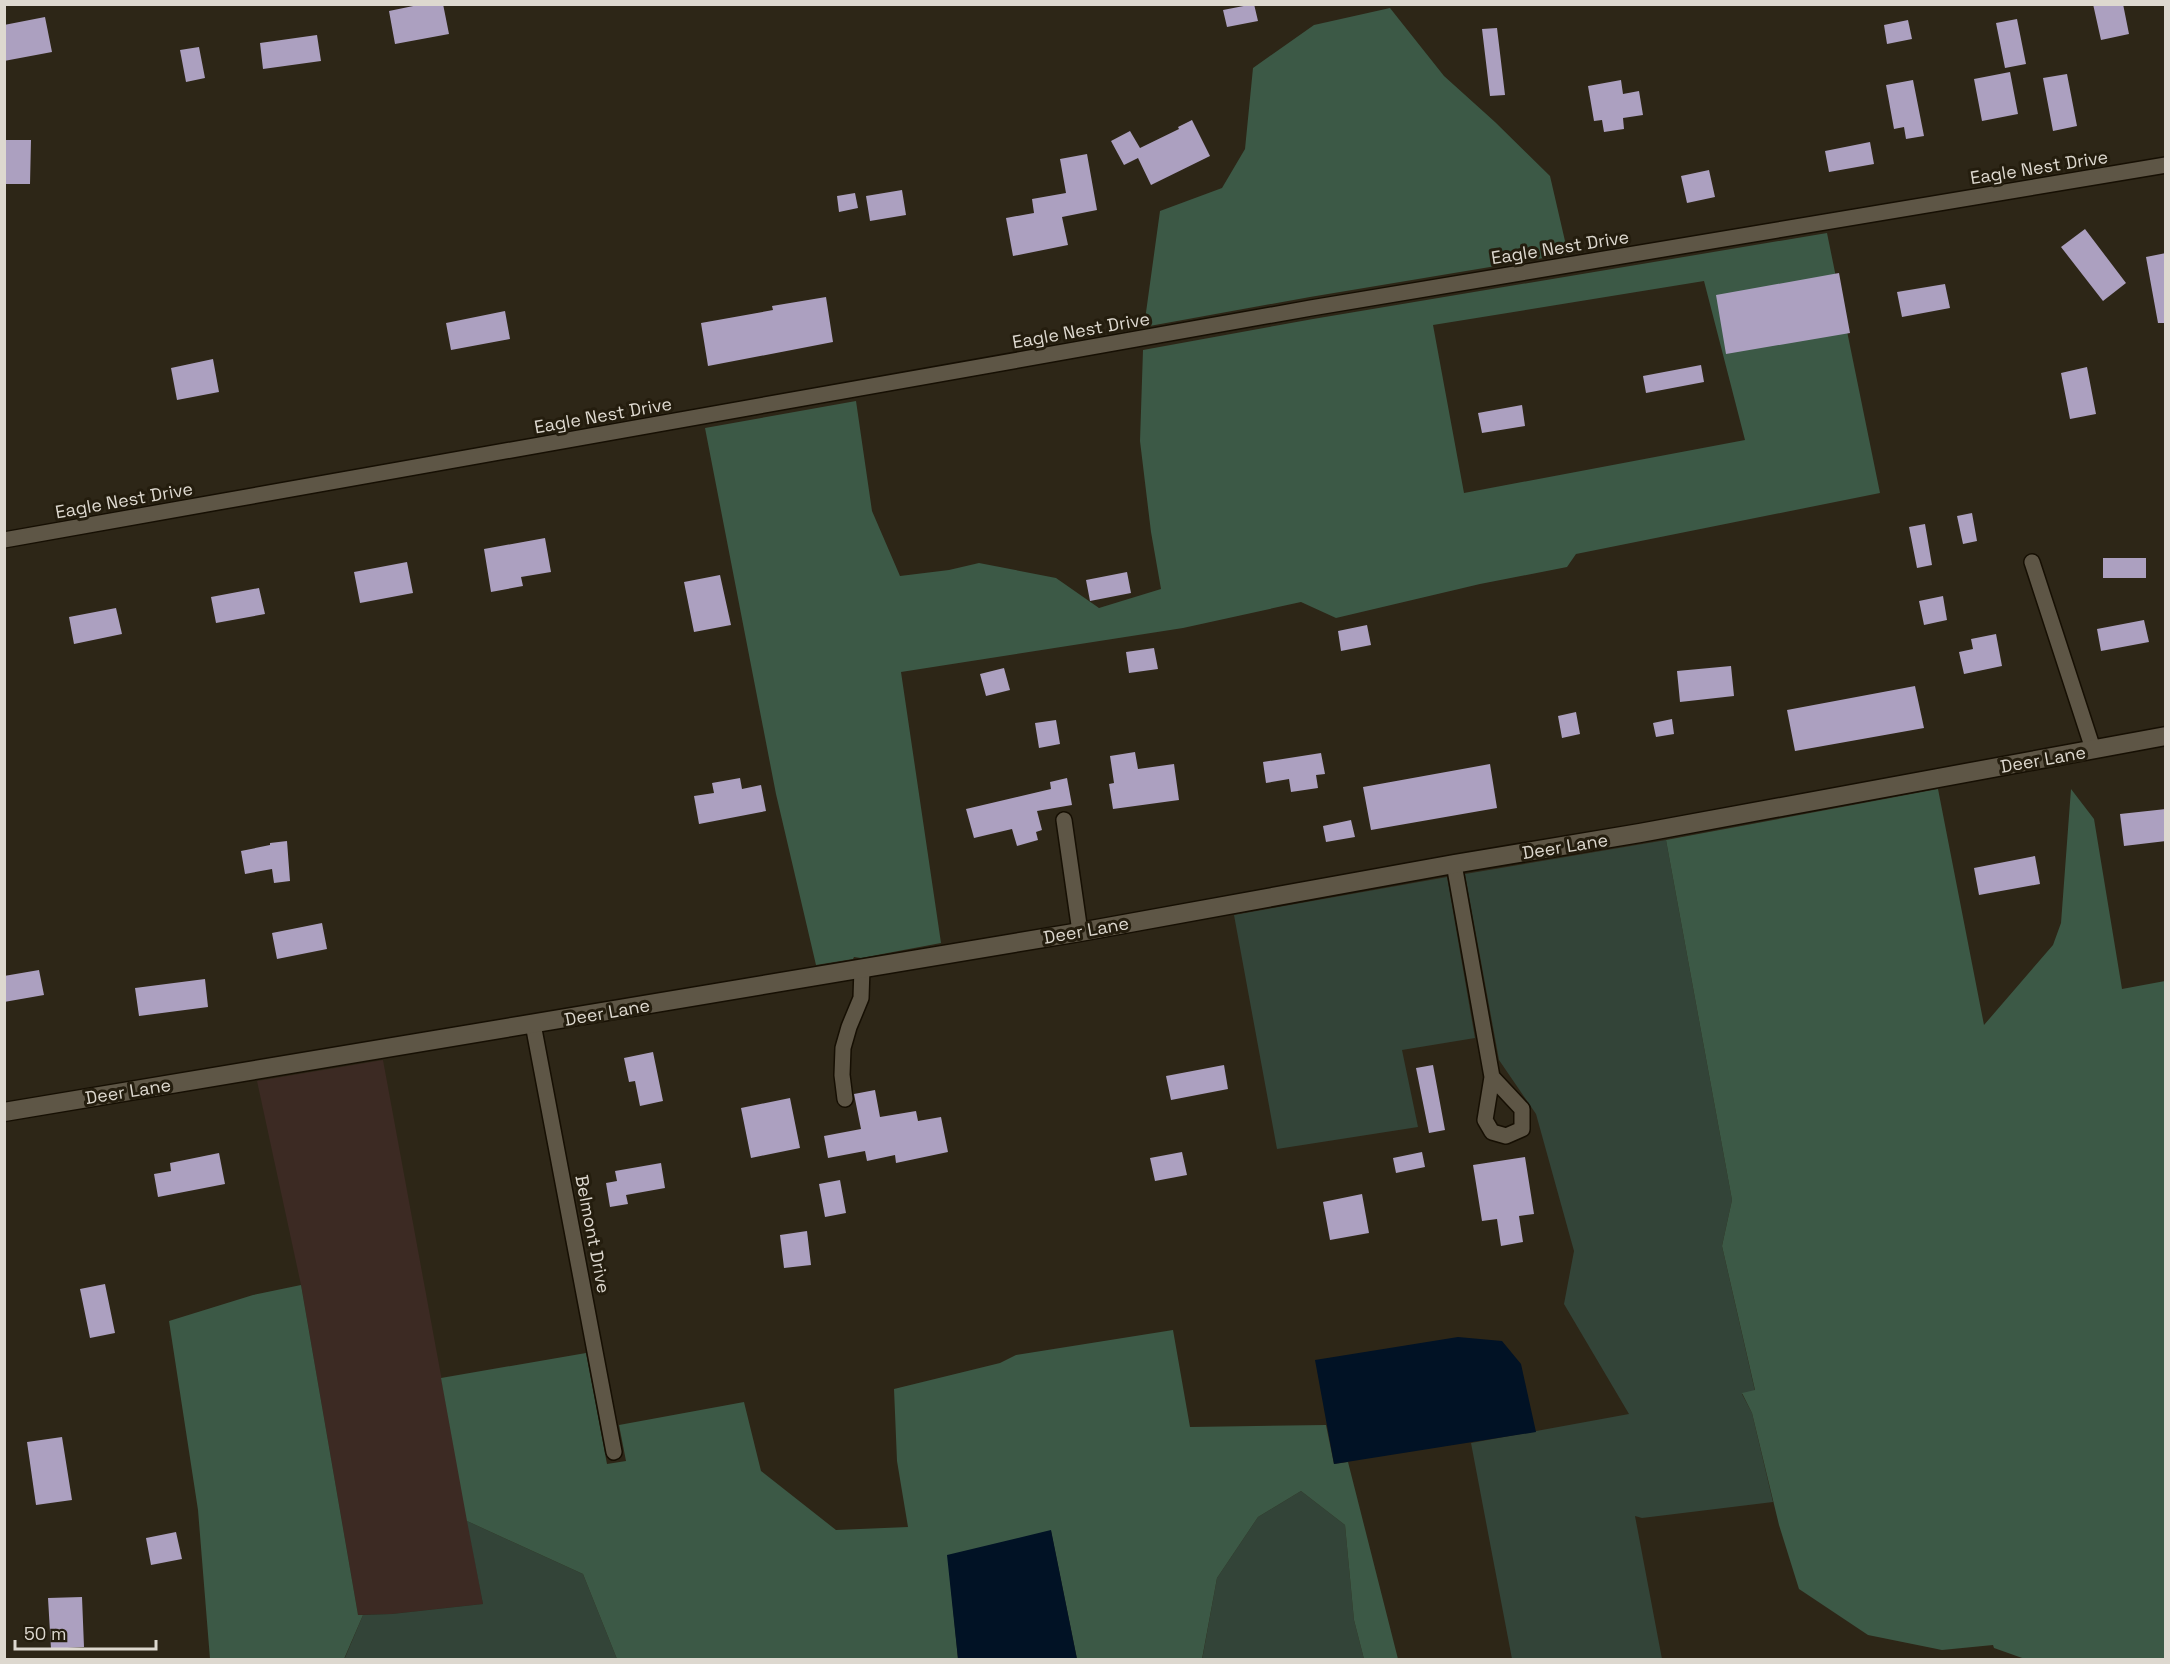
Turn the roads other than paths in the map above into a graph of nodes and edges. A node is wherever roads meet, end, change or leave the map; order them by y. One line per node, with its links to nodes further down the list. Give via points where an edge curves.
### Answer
1 (2166, 165): 2 (street, Eagle Nest Drive, via 1311,308)
2 (4, 540)
3 (2032, 562): 5 (street)
4 (2166, 736): 5 (street, Deer Lane)
5 (2093, 749): 7 (street, Deer Lane)
6 (1064, 820): 8 (street)
7 (1454, 864): 8 (street, Deer Lane); 11 (street)
8 (1080, 932): 9 (street, Deer Lane)
9 (862, 969): 10 (street, Deer Lane); 12 (street, via 861,998 843,1048)
10 (533, 1024): 13 (street, Deer Lane); 14 (street, Belmont Drive)
11 (1491, 1077)
12 (845, 1099)
13 (4, 1112)
14 (614, 1452)

